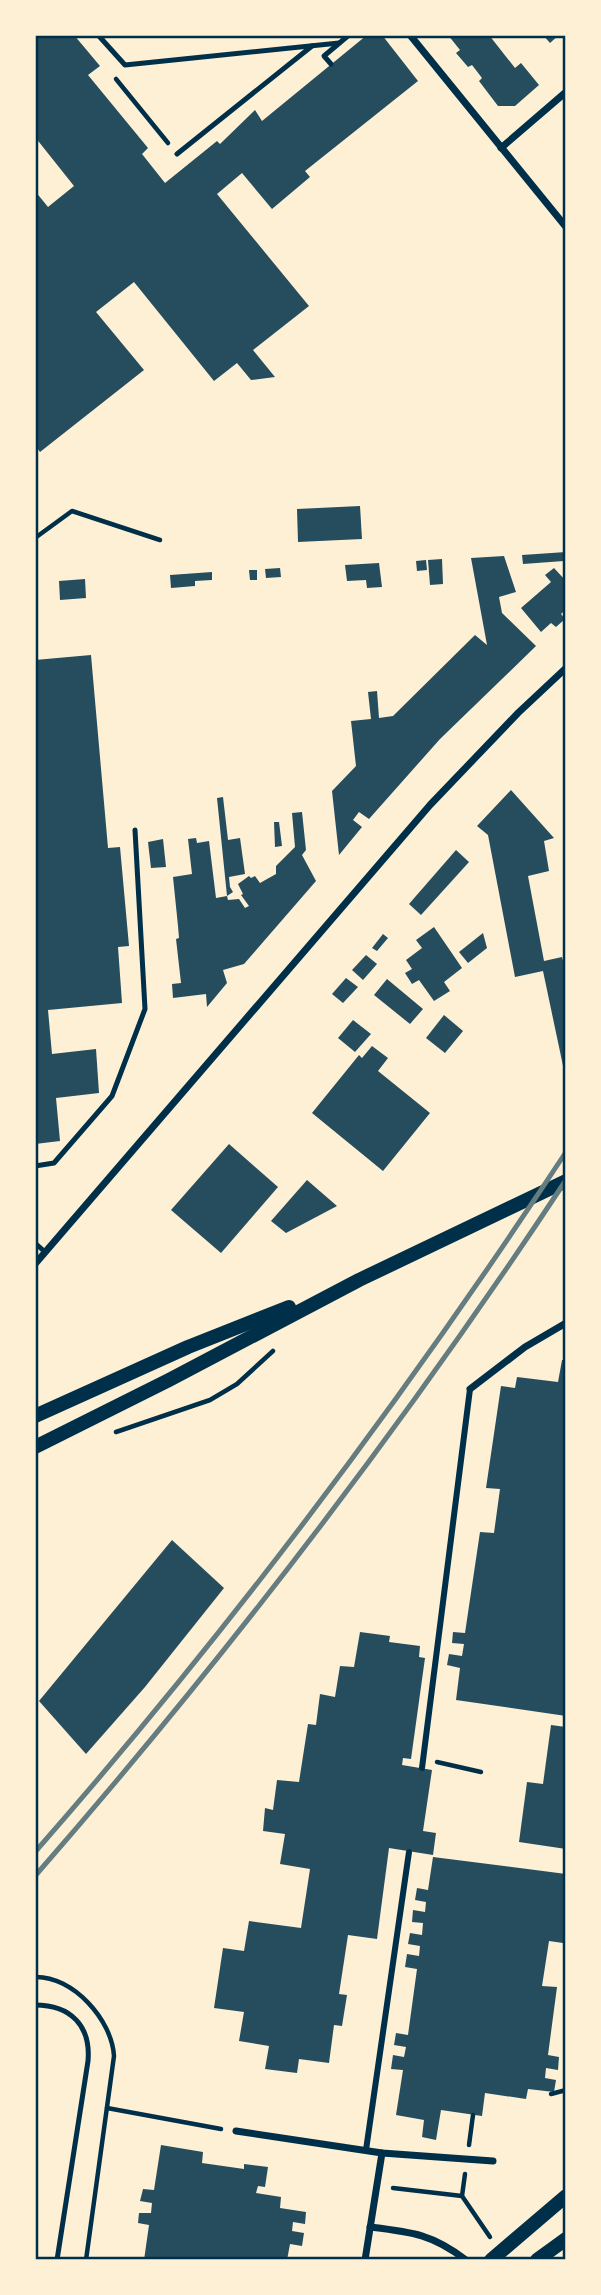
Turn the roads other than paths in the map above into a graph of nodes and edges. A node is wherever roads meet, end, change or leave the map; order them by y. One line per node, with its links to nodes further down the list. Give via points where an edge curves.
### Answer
1 (99, 35): 5 (lane, via 125,65)
2 (349, 35): 4 (lane)
3 (410, 35): 8 (street)
4 (339, 43): 5 (lane); 6 (lane, via 324,56)
5 (312, 46): 9 (lane)
6 (331, 64)
7 (566, 92): 8 (street)
8 (501, 148): 10 (street)
9 (177, 154)
10 (566, 227)
11 (566, 668): 16 (street, via 430,805)
12 (135, 830): 13 (lane, via 145,1009 112,1096 54,1163)
13 (35, 1166)
14 (566, 1181): 18 (main road)
15 (35, 1242): 16 (lane)
16 (45, 1252): 17 (street)
17 (35, 1264)
18 (359, 1279): 21 (main road); 22 (main road)
19 (566, 1323): 20 (street)
20 (470, 1389): 23 (street)
21 (35, 1413)
22 (35, 1447)
23 (422, 1768)
24 (409, 1852): 27 (street)
25 (35, 2005): 33 (lane, via 70,2015 89,2041)
26 (236, 2131): 27 (street)
27 (366, 2151): 28 (street)
28 (382, 2153): 29 (street); 31 (street)
29 (493, 2161)
30 (566, 2196): 36 (main road)
31 (370, 2227): 34 (street); 35 (street, via 425,2236)
32 (566, 2239): 37 (main road)
33 (57, 2260)
34 (365, 2260)
35 (466, 2260)
36 (491, 2260)
37 (537, 2260)

